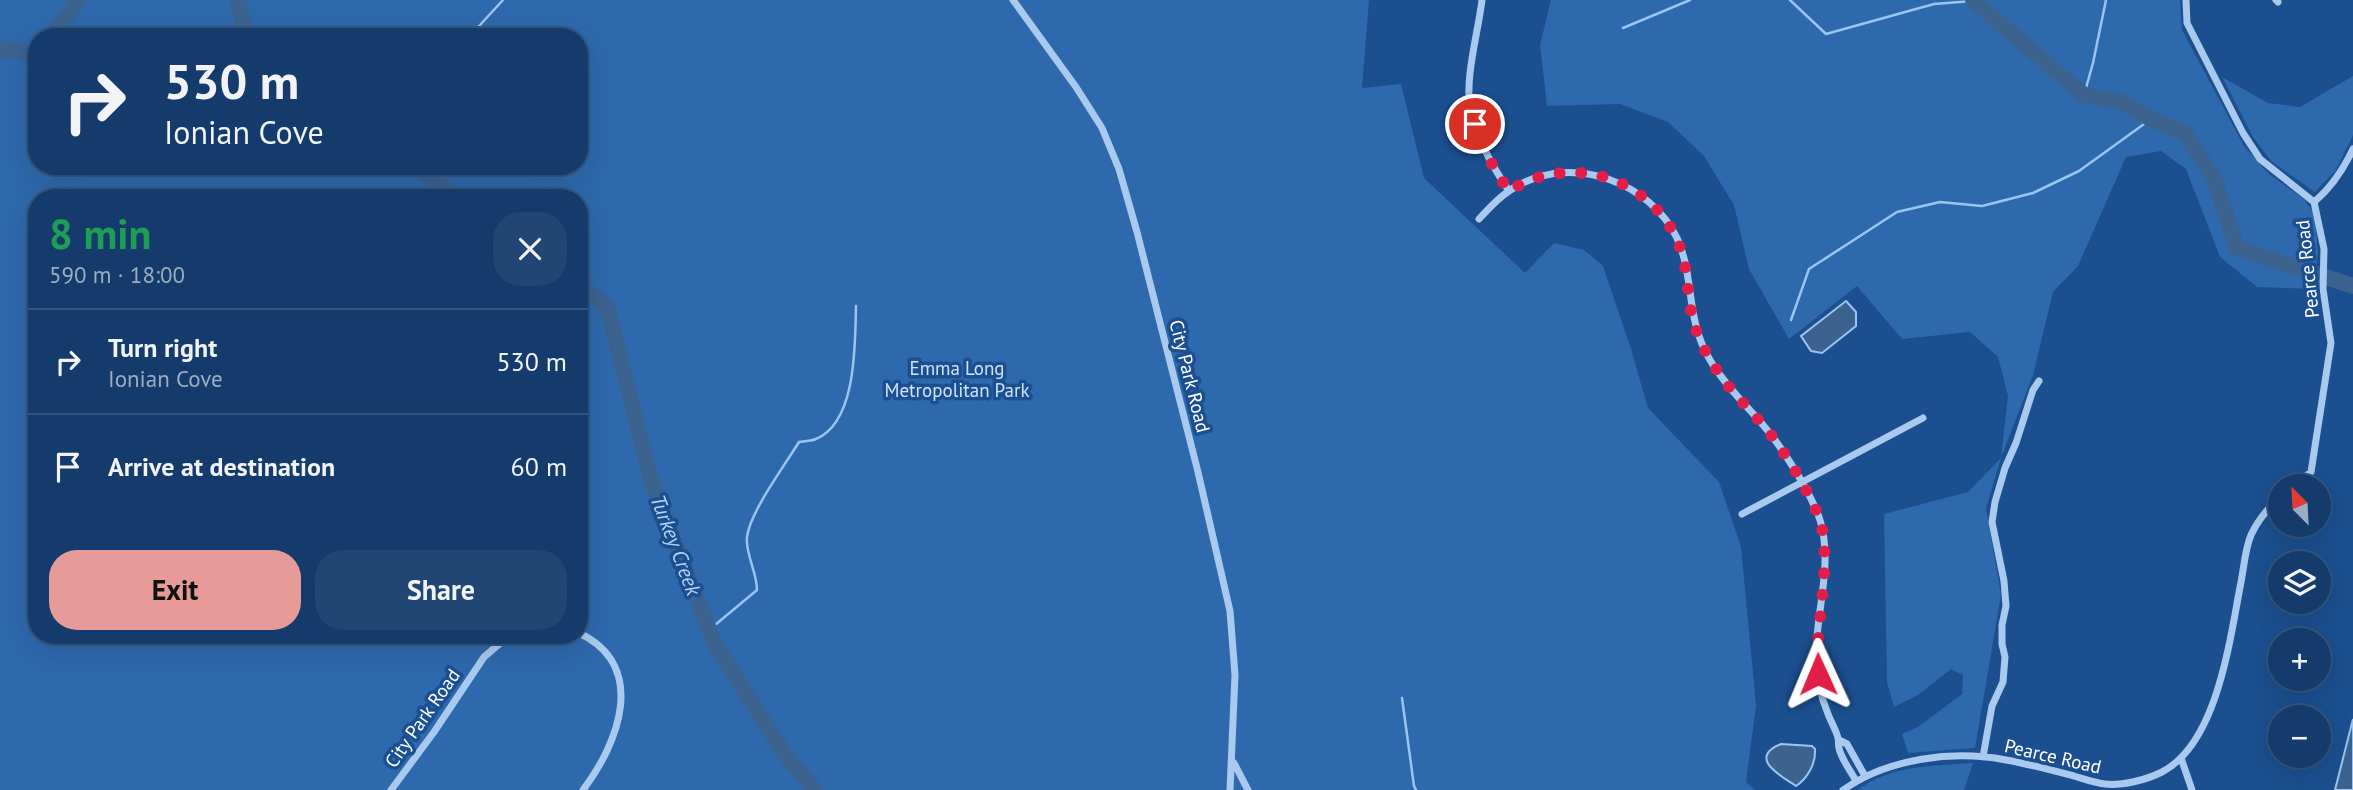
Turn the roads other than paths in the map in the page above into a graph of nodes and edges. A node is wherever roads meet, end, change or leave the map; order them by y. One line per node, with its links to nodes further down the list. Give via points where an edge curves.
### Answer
1 (1013, 0): 19 (street, City Park Road, via 1102,128 1132,213 1230,611)
2 (1482, 0): 5 (street, via 1469,82 1470,107 1480,140)
3 (2186, 0): 6 (street, Pearce Road, via 2187,23 2243,134 2260,159)
4 (2353, 149): 6 (street, via 2341,173)
5 (1509, 191): 7 (street); 11 (street, via 1541,177 1582,173 1623,184 1657,210 1680,247 1693,321 1705,352 1724,382 1774,439)
6 (2314, 202): 10 (street, Pearce Road, via 2324,249 2323,289 2331,343)
7 (1479, 219)
8 (2039, 381): 17 (street, via 1992,522 2006,606 2004,672)
9 (1923, 418): 11 (street)
10 (2308, 474)
11 (1801, 484): 13 (street); 16 (street, via 1824,539 1816,653 1826,710)
12 (2268, 507): 18 (street, Pearce Road, via 2250,536 2224,670 2202,729)
13 (1742, 514)
14 (588, 639): 24 (street, via 609,659 619,680 622,703 607,753)
15 (499, 644): 23 (street, City Park Road, via 484,657)
16 (1839, 740): 20 (street, via 1847,744); 21 (street)
17 (1983, 757): 20 (street, Pearce Road, via 1906,762); 22 (street, Pearce Road)
18 (2181, 758): 22 (street, Pearce Road, via 2162,772); 28 (street)
19 (1233, 759): 25 (street, City Park Road); 26 (street)
20 (1865, 776): 21 (street, Pearce Road)
21 (1856, 781): 27 (street, Pearce Road)
22 (2105, 787)
23 (391, 790)
24 (583, 790)
25 (1230, 790)
26 (1248, 790)
27 (1843, 790)
28 (2192, 790)

